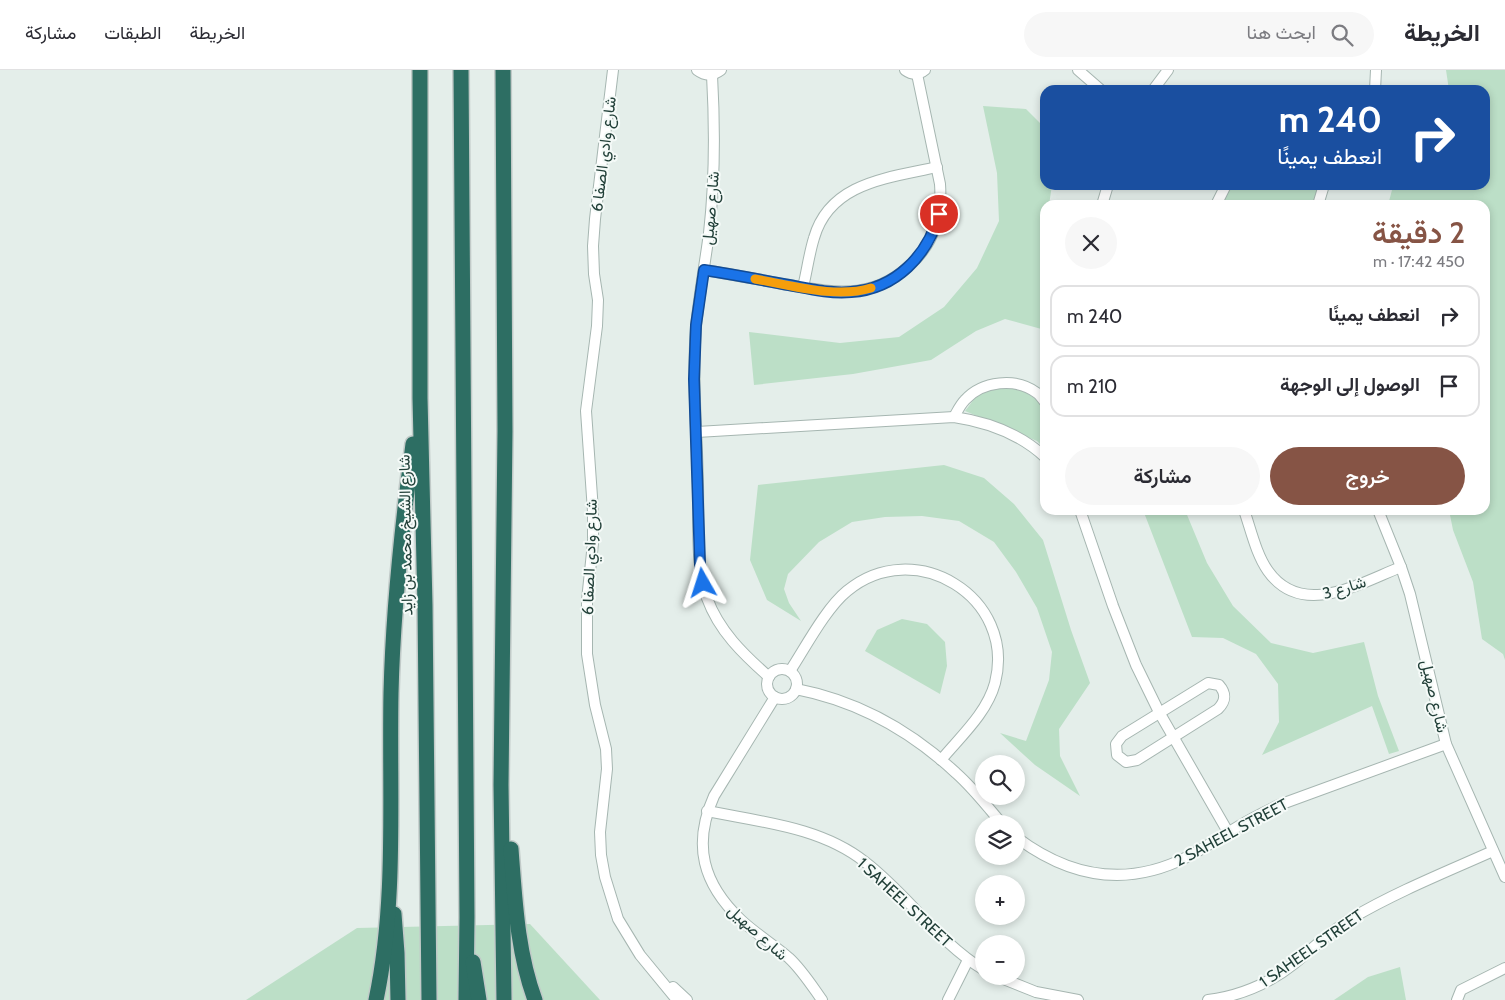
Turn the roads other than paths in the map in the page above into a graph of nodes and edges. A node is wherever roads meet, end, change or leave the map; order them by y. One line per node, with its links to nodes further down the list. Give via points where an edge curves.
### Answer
1 (420, 70): 19 (highway, شارع الشيخ محمد بن زايد)
2 (461, 70): 43 (highway)
3 (503, 70): 35 (highway, via 505,441)
4 (613, 70): 47 (street, شارع وادي الصفا 6, via 593,246 598,300 586,411 593,511 587,654 606,749 600,832 605,877 618,919)
5 (697, 70): 10 (street, via 706,75)
6 (905, 70): 11 (street, via 912,74)
7 (1078, 70): 12 (street)
8 (1168, 70): 13 (street)
9 (1376, 70): 14 (street)
10 (716, 72): 16 (street, شارع صهيل, via 713,183)
11 (921, 72): 15 (street)
12 (1095, 85)
13 (1157, 85)
14 (1375, 85)
15 (937, 167): 17 (street, via 867,183 840,198 820,223 814,237); 17 (street, via 941,191 939,214 929,242 910,266 869,289 853,292)
16 (704, 270): 17 (street); 21 (street, شارع صهيل, via 694,352)
17 (803, 287)
18 (1040, 396): 20 (street, via 1019,385 1000,383 981,388 965,400)
19 (420, 398): 41 (highway, via 403,522 391,691); 51 (highway, شارع الشيخ محمد بن زايد)
20 (954, 417): 21 (street); 22 (street, via 991,424)
21 (697, 432): 28 (street, شارع صهيل, via 700,564 707,597 721,628)
22 (1040, 453)
23 (1082, 515): 31 (street, via 1125,639)
24 (1246, 515): 26 (street, 3 شارع, via 1268,571 1299,594 1325,596)
25 (1380, 515): 26 (street, شارع صهيل)
26 (1401, 566): 33 (street, شارع صهيل)
27 (790, 671): 28 (street, via 780,669); 29 (street, via 796,679); 34 (street, via 832,607 858,583 875,574 914,569 952,581 981,608 996,644 998,664 995,684 987,702)
28 (768, 677): 30 (street, via 767,686)
29 (796, 689): 30 (street, via 785,699); 34 (street, via 853,704 889,723)
30 (775, 698): 36 (street, شارع صهيل, via 725,776)
31 (1159, 712): 32 (street); 32 (street, via 1118,739 1117,755 1132,762); 32 (street, via 1208,682 1222,689 1222,705)
32 (1174, 737): 38 (street)
33 (1446, 744): 38 (street, 2 SAHEEL STREET, via 1303,795); 40 (street, شارع صهيل)
34 (941, 760): 37 (street)
35 (501, 785): 54 (highway); 55 (highway, via 510,830 517,928)
36 (707, 811): 44 (street, 1 SAHEEL STREET, via 812,834 849,851 881,876 937,934); 58 (street, شارع صهيل, via 702,843 708,876 729,907 790,960)
37 (994, 815)
38 (1228, 832): 39 (street, 2 SAHEEL STREET, via 1168,866 1120,875 1073,869)
39 (1025, 843)
40 (1493, 851): 42 (street, شارع صهيل); 61 (street, 1 SAHEEL STREET, via 1350,919 1294,964 1260,985)
41 (390, 867): 49 (highway, via 384,953); 50 (highway)
42 (1505, 877)
43 (467, 917): 52 (highway); 53 (highway)
44 (968, 960): 45 (street, 1 SAHEEL STREET); 59 (street)
45 (975, 964)
46 (1505, 968): 62 (street, via 1461,990)
47 (653, 971): 56 (street, شارع وادي الصفا 6); 57 (street, شارع وادي الصفا 6)
48 (1018, 985): 60 (street, via 1036,992)
49 (376, 1000)
50 (398, 1000)
51 (429, 1000)
52 (466, 1000)
53 (479, 1000)
54 (504, 1000)
55 (535, 1000)
56 (677, 1000)
57 (687, 1000)
58 (822, 1000)
59 (948, 1000)
60 (1078, 1000)
61 (1208, 1000)
62 (1457, 1000)

